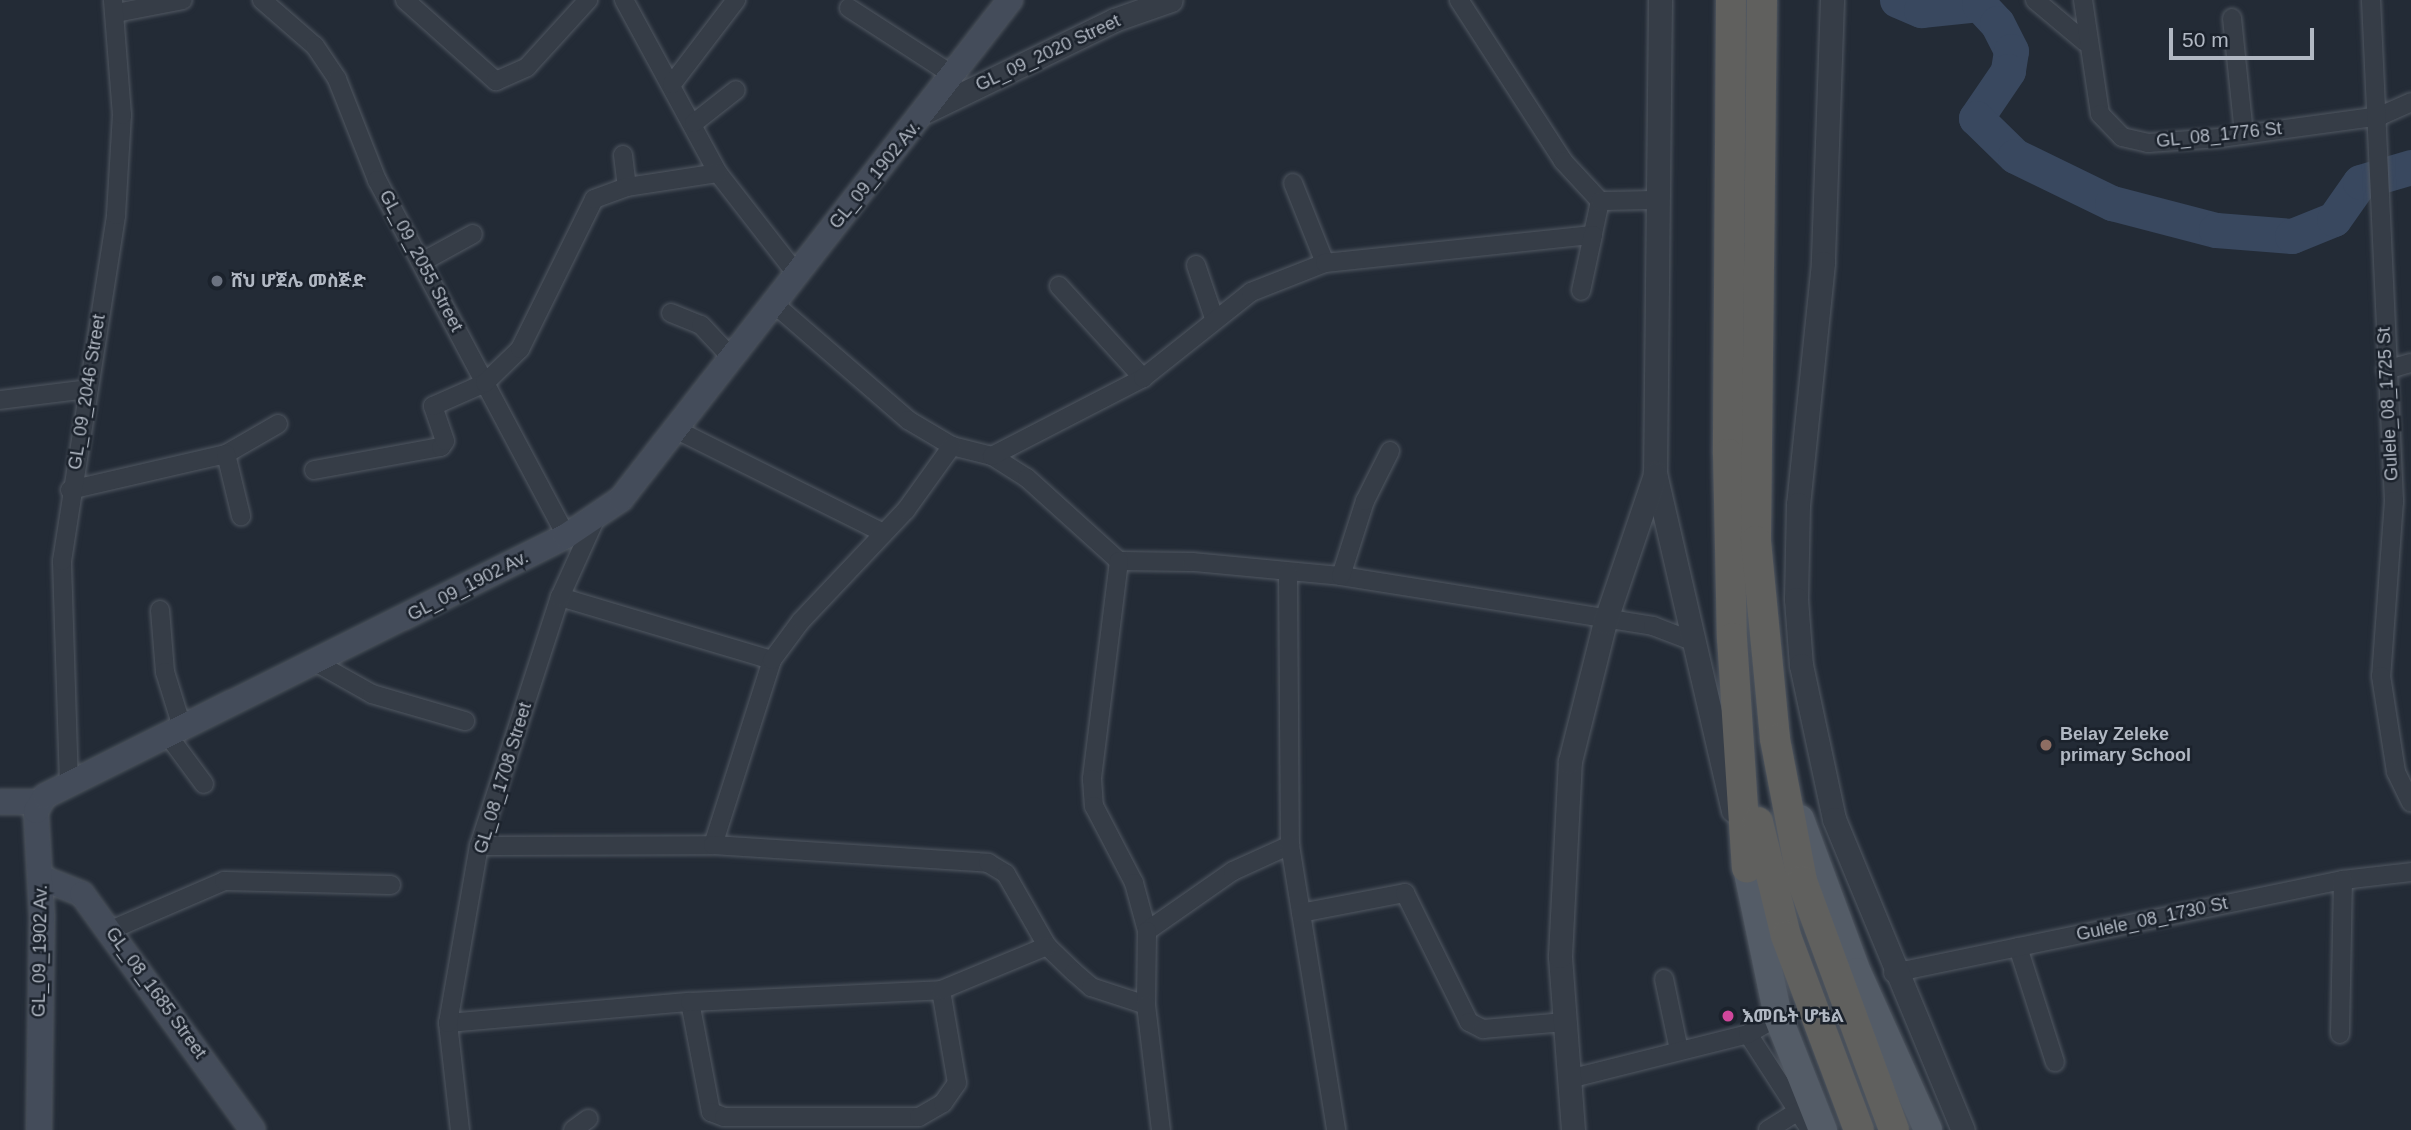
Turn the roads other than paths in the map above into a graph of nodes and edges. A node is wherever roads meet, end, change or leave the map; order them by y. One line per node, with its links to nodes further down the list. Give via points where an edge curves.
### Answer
1 (183, 0): 17 (street)
2 (262, 0): 37 (street, GL_09_2055 Street, via 315,46 337,79 377,180)
3 (405, 0): 4 (street, via 496,81 527,67)
4 (588, 0)
5 (624, 0): 22 (street)
6 (736, 0): 22 (street)
7 (1010, 0): 21 (main road, GL_09_1902 Av.)
8 (1171, 0): 25 (street, GL_09_2020 Street, via 1114,20)
9 (1458, 0): 34 (street, via 1563,161)
10 (1660, 0): 33 (street)
11 (1731, 0): 79 (highway, via 1732,638)
12 (1762, 0): 78 (highway, via 1756,541)
13 (1832, 0): 98 (street, via 1823,263 1798,504 1796,599 1818,762)
14 (2035, 0): 20 (street)
15 (2083, 0): 20 (street, GL_08_1776 St)
16 (2375, 2): 26 (street, Gulele_08_1725 St)
17 (115, 6): 51 (street, GL_09_2046 Street, via 122,115 116,215)
18 (849, 8): 21 (street)
19 (2232, 18): 28 (street)
20 (2085, 42): 28 (street, GL_08_1776 St, via 2100,114 2122,137 2148,144)
21 (954, 76): 25 (main road, GL_09_1902 Av.)
22 (672, 84): 27 (street)
23 (736, 90): 27 (street)
24 (2411, 102): 26 (street, GL_08_1776 St)
25 (927, 111): 40 (main road, GL_09_1902 Av.)
26 (2380, 116): 28 (street, GL_08_1776 St); 48 (street, Gulele_08_1725 St, via 2378,215)
27 (694, 123): 30 (street)
28 (2244, 134)
29 (623, 155): 32 (street)
30 (718, 173): 32 (street); 40 (street)
31 (1293, 183): 38 (street)
32 (627, 187): 50 (street, via 607,192 586,209 538,321 520,349)
33 (1658, 200): 34 (street); 60 (street)
34 (1600, 201): 36 (street)
35 (473, 234): 37 (street)
36 (1593, 234): 38 (street); 42 (street)
37 (422, 262): 50 (street, GL_09_2055 Street)
38 (1325, 263): 45 (street, via 1271,282)
39 (1196, 265): 45 (street)
40 (795, 272): 43 (main road, GL_09_1902 Av.)
41 (1059, 286): 49 (street)
42 (1581, 292)
43 (772, 302): 46 (main road, GL_09_1902 Av.); 55 (street, via 864,385)
44 (671, 313): 46 (street, via 701,325)
45 (1214, 318): 49 (street)
46 (730, 356): 54 (main road, GL_09_1902 Av.)
47 (2411, 363): 48 (street)
48 (2386, 370): 62 (street, Gulele_08_1725 St)
49 (1143, 378): 58 (street)
50 (485, 383): 59 (street, via 433,406 445,441 441,447); 66 (street, GL_09_2055 Street)
51 (89, 389): 52 (street); 61 (street, GL_09_2046 Street)
52 (0, 400)
53 (278, 424): 57 (street)
54 (675, 429): 64 (main road, GL_09_1902 Av., via 621,499); 65 (street)
55 (952, 446): 58 (street); 65 (street, via 931,480)
56 (1390, 451): 69 (street, via 1365,501)
57 (226, 454): 61 (street); 63 (street)
58 (992, 456): 67 (street, via 1027,478)
59 (314, 470)
60 (1655, 473): 72 (street); 73 (street)
61 (71, 490): 81 (street, GL_09_2046 Street, via 61,644)
62 (2402, 501): 83 (street, Gulele_08_1725 St, via 2381,676 2396,772)
63 (241, 516)
64 (595, 520): 66 (main road, GL_09_1902 Av.); 70 (street, GL_08_1708 Street)
65 (884, 533): 74 (street, via 801,621)
66 (566, 536): 75 (main road, GL_09_1902 Av.)
67 (1119, 561): 68 (street); 95 (street, via 1092,779 1094,806 1134,883)
68 (1288, 572): 69 (street); 86 (street)
69 (1341, 576): 72 (street)
70 (560, 597): 74 (street); 87 (street, GL_08_1708 Street)
71 (160, 610): 77 (street, via 165,673)
72 (1605, 622): 73 (street, via 1653,626); 104 (street, via 1570,761 1560,956)
73 (1695, 642): 88 (street)
74 (772, 660): 85 (street)
75 (317, 663): 76 (street, via 372,694); 77 (main road, GL_09_1902 Av.)
76 (465, 721)
77 (177, 734): 80 (street); 81 (main road, GL_09_1902 Av.)
78 (1775, 739): 124 (highway, via 1802,881); 125 (main road, via 1857,972)
79 (1741, 754): 88 (highway); 123 (highway, via 1786,936)
80 (204, 784)
81 (69, 785): 82 (main road, GL_09_1902 Av.)
82 (40, 802): 84 (main road); 90 (main road, GL_09_1902 Av., via 36,811)
83 (2411, 803)
84 (5, 809)
85 (713, 845): 87 (street); 96 (street, via 996,866)
86 (1290, 845): 93 (street); 95 (street, via 1233,871)
87 (479, 846): 105 (street, GL_08_1708 Street)
88 (1747, 868): 103 (main road)
89 (2411, 872): 91 (street, Gulele_08_1730 St)
90 (42, 878): 94 (main road, GL_08_1685 Street, via 82,894); 113 (main road, GL_09_1902 Av.)
91 (2343, 880): 97 (street, Gulele_08_1730 St); 107 (street)
92 (391, 885): 94 (street, via 224,881)
93 (1301, 913): 104 (street, via 1405,893 1469,1023 1483,1029); 118 (street)
94 (111, 930): 114 (main road, GL_08_1685 Street)
95 (1147, 931): 102 (street)
96 (1047, 946): 100 (street); 102 (street, via 1091,987)
97 (2018, 947): 98 (street, Gulele_08_1730 St); 109 (street)
98 (1893, 973): 126 (street)
99 (1664, 979): 108 (street)
100 (941, 990): 101 (street); 101 (street, via 957,1083 943,1102 919,1117 724,1117 711,1112)
101 (690, 1002): 105 (street)
102 (1146, 1005): 117 (street)
103 (1778, 1017): 106 (street); 122 (main road)
104 (1565, 1022): 110 (street)
105 (448, 1023): 115 (street, GL_08_1708 Street)
106 (1748, 1034): 108 (street); 111 (street)
107 (2340, 1034)
108 (1679, 1050): 110 (street)
109 (2055, 1062)
110 (1569, 1079): 119 (street)
111 (1797, 1112): 120 (street); 121 (street)
112 (588, 1119): 116 (street)
113 (39, 1130)
114 (253, 1130)
115 (460, 1130)
116 (573, 1130)
117 (1161, 1130)
118 (1336, 1130)
119 (1573, 1130)
120 (1768, 1130)
121 (1810, 1130)
122 (1823, 1130)
123 (1859, 1130)
124 (1894, 1130)
125 (1927, 1130)
126 (1963, 1130)

